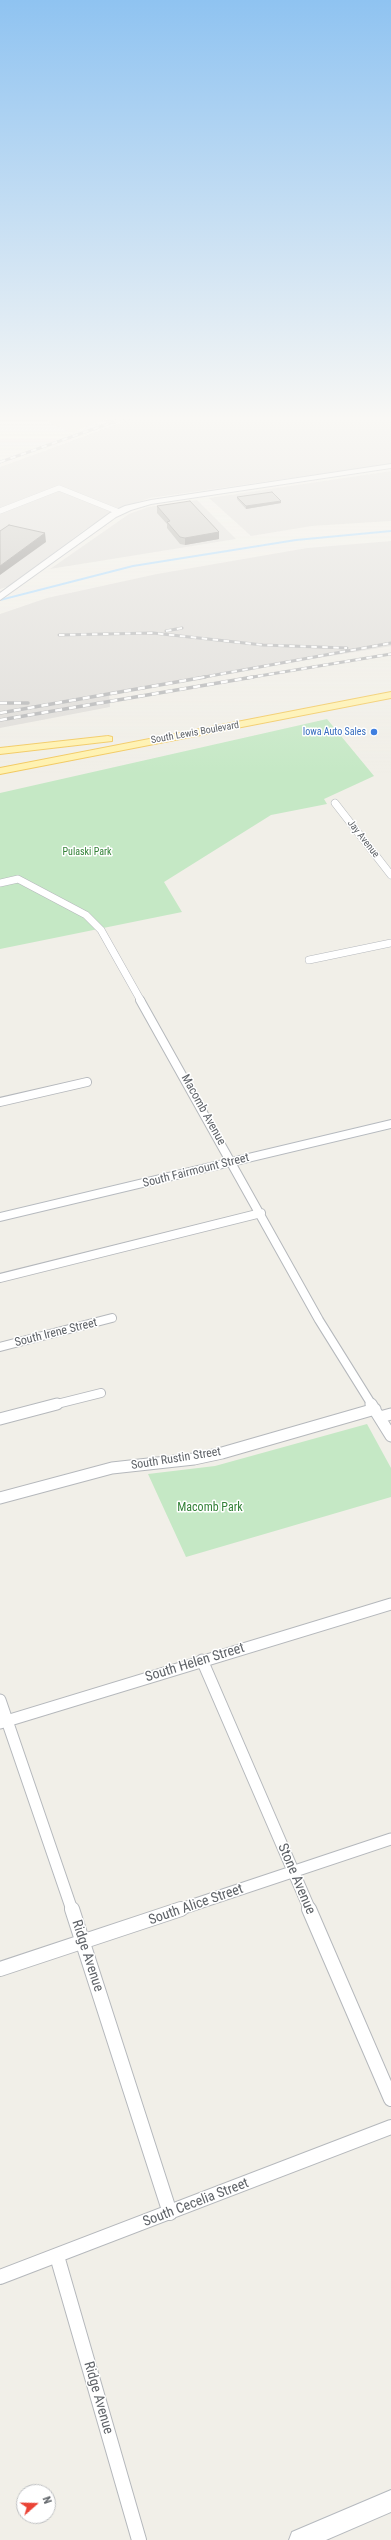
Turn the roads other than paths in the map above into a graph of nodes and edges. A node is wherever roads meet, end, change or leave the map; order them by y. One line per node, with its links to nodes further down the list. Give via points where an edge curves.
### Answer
1 (83, 538): 2 (street)
2 (0, 597)
3 (391, 696): 5 (main road, South Lewis Boulevard)
4 (391, 703): 8 (main road, South Lewis Boulevard)
5 (331, 706): 6 (main road, via 69,745); 7 (main road, South Lewis Boulevard)
6 (0, 751)
7 (0, 771)
8 (0, 780)
9 (335, 803): 10 (street, Jay Avenue)
10 (391, 875)
11 (0, 883): 17 (street, Macomb Avenue, via 18,879 86,915 101,930)
12 (391, 943): 13 (street)
13 (309, 960)
14 (86, 1082): 15 (street)
15 (0, 1102)
16 (391, 1124): 17 (street, South Fairmount Street)
17 (232, 1162): 18 (street, Macomb Avenue); 19 (street, South Fairmount Street)
18 (261, 1213): 20 (street); 24 (street, Macomb Avenue, via 319,1320)
19 (0, 1217)
20 (0, 1278)
21 (112, 1318): 22 (street, South Irene Street)
22 (0, 1347)
23 (101, 1393): 26 (street)
24 (377, 1413): 25 (street, South Rustin Street); 27 (street, Macomb Avenue); 28 (street, South Rustin Street, via 194,1459 112,1468)
25 (391, 1414)
26 (0, 1419)
27 (391, 1436)
28 (0, 1498)
29 (391, 1604): 30 (street, South Helen Street)
30 (202, 1660): 32 (street, South Helen Street); 34 (street, Stone Avenue)
31 (0, 1700): 32 (street, Ridge Avenue)
32 (3, 1722): 35 (street, Ridge Avenue, via 45,1827)
33 (391, 1839): 34 (street, South Alice Street)
34 (293, 1872): 35 (street, South Alice Street); 37 (street, Stone Avenue)
35 (82, 1943): 36 (street, South Alice Street); 39 (street, Ridge Avenue)
36 (0, 1969)
37 (391, 2099)
38 (391, 2127): 39 (street, South Cecelia Street)
39 (170, 2213): 40 (street, South Cecelia Street)
40 (57, 2256): 41 (street, South Cecelia Street); 43 (street, Ridge Avenue)
41 (0, 2277)
42 (391, 2501): 44 (street)
43 (139, 2540)
44 (300, 2540)

